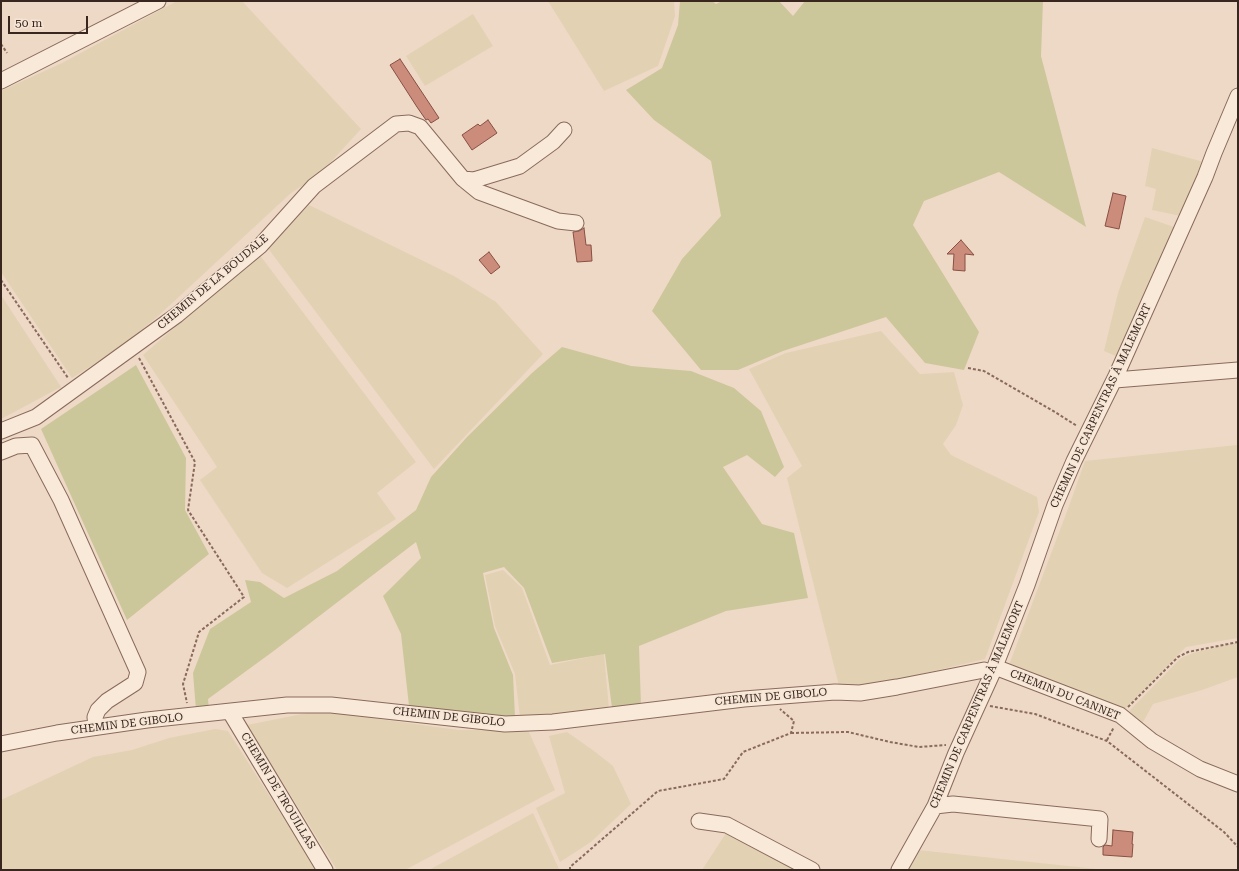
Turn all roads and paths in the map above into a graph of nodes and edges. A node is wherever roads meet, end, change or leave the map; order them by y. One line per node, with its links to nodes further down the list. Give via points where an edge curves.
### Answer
1 (158, 1): 4 (street)
2 (1, 44): 3 (path)
3 (7, 53)
4 (1, 82)
5 (1238, 96): 13 (street, CHEMIN DE CARPENTRAS À MALEMORT, via 1205,177)
6 (564, 130): 7 (street, via 554,142 520,166 474,180)
7 (463, 179): 8 (street, CHEMIN DE LA BOUDALE, via 479,192 558,221); 10 (street, CHEMIN DE LA BOUDALE, via 420,127 409,123 396,124 314,186 260,246 177,315)
8 (576, 223)
9 (1, 280): 14 (path)
10 (133, 347): 14 (street, CHEMIN DE LA BOUDALE); 24 (path, via 195,462 188,510 244,597 200,632 183,684)
11 (968, 368): 16 (path, via 984,371)
12 (1238, 370): 13 (street)
13 (1114, 380): 16 (street, CHEMIN DE CARPENTRAS À MALEMORT)
14 (76, 388): 15 (street, CHEMIN DE LA BOUDALE, via 36,418)
15 (1, 431)
16 (1088, 433): 19 (street, CHEMIN DE CARPENTRAS À MALEMORT, via 1055,505)
17 (1, 452): 25 (street, via 16,446 32,445 61,500 138,672 135,683 98,710 95,717)
18 (1238, 642): 23 (path, via 1188,652 1178,657)
19 (994, 670): 20 (street, CHEMIN DE GIBOLO, via 860,693 835,692); 21 (street, CHEMIN DE CARPENTRAS À MALEMORT); 23 (street, CHEMIN DU CANNET)
20 (768, 697): 22 (street, CHEMIN DE GIBOLO, via 553,722 505,724 331,705 287,705); 26 (path, via 794,721)
21 (979, 704): 27 (path, via 1035,714); 29 (street, CHEMIN DE CARPENTRAS À MALEMORT)
22 (230, 712): 24 (street, CHEMIN DE GIBOLO); 35 (street, CHEMIN DE TROUILLAS)
23 (1120, 715): 27 (path); 30 (street, CHEMIN DU CANNET, via 1152,741 1200,769)
24 (190, 716): 25 (street, CHEMIN DE GIBOLO)
25 (96, 727): 28 (street, CHEMIN DE GIBOLO)
26 (791, 733): 29 (path, via 848,732 919,747); 36 (path, via 743,752 724,779 658,791 570,867)
27 (1107, 741): 34 (path, via 1224,832)
28 (1, 744)
29 (960, 744): 31 (street, CHEMIN DE CARPENTRAS À MALEMORT)
30 (1238, 784)
31 (935, 806): 33 (street, via 953,804 1100,819); 38 (street, CHEMIN DE CARPENTRAS À MALEMORT)
32 (699, 821): 37 (street, via 727,825)
33 (1100, 839)
34 (1238, 847)
35 (325, 870)
36 (570, 870)
37 (812, 870)
38 (899, 870)

